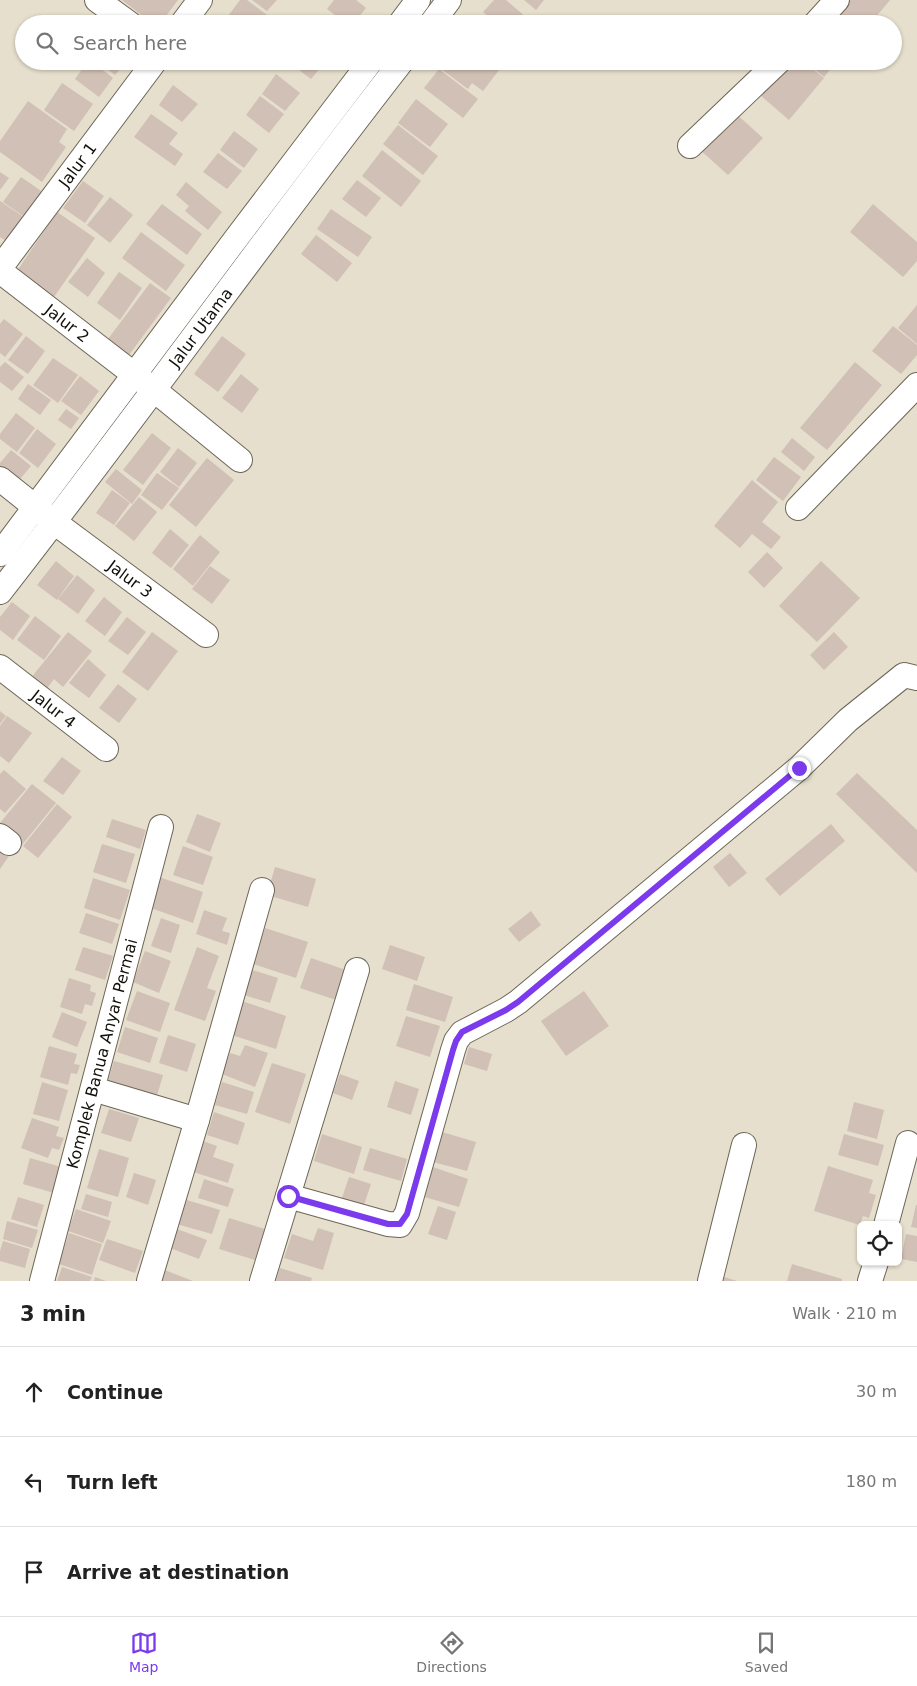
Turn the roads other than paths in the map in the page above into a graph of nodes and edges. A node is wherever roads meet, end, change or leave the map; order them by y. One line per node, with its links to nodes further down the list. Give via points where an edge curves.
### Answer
1 (97, 0): 6 (street)
2 (200, 0): 7 (street)
3 (418, 0): 8 (street)
4 (449, 0): 9 (street)
5 (837, 0): 10 (street)
6 (118, 15)
7 (189, 15)
8 (407, 15)
9 (438, 15)
10 (823, 15)
11 (148, 70): 17 (street, Jalur 1)
12 (366, 70): 16 (street, Jalur Utama)
13 (394, 70): 16 (street, Jalur Utama)
14 (770, 70): 15 (street)
15 (690, 146)
16 (320, 148): 18 (street, Jalur Utama); 20 (street, Jalur Utama)
17 (0, 269): 18 (street, Jalur 2)
18 (134, 375): 20 (street, Jalur 2); 23 (street, Jalur Utama)
19 (917, 385): 24 (street)
20 (153, 389): 21 (street); 25 (street, Jalur Utama)
21 (240, 460)
22 (0, 479): 23 (street)
23 (35, 507): 25 (street, Jalur 3); 26 (street, Jalur Utama)
24 (798, 508)
25 (54, 522): 27 (street, Jalur Utama); 28 (street, Jalur 3)
26 (0, 554)
27 (0, 592)
28 (206, 635)
29 (0, 667): 31 (street, Jalur 4)
30 (917, 678): 39 (street, via 904,676 848,720 799,768 518,1002 462,1032 453,1050 407,1214 400,1224 388,1224)
31 (106, 749)
32 (162, 827): 35 (street, Komplek Banua Anyar Permai)
33 (262, 890): 36 (street)
34 (356, 970): 39 (street)
35 (93, 1090): 36 (street); 42 (street, Komplek Banua Anyar Permai)
36 (197, 1120): 43 (street)
37 (908, 1142): 40 (street)
38 (744, 1145): 45 (street)
39 (288, 1196): 44 (street)
40 (887, 1221)
41 (875, 1266): 46 (street)
42 (42, 1281)
43 (149, 1281)
44 (262, 1281)
45 (710, 1281)
46 (870, 1281)

